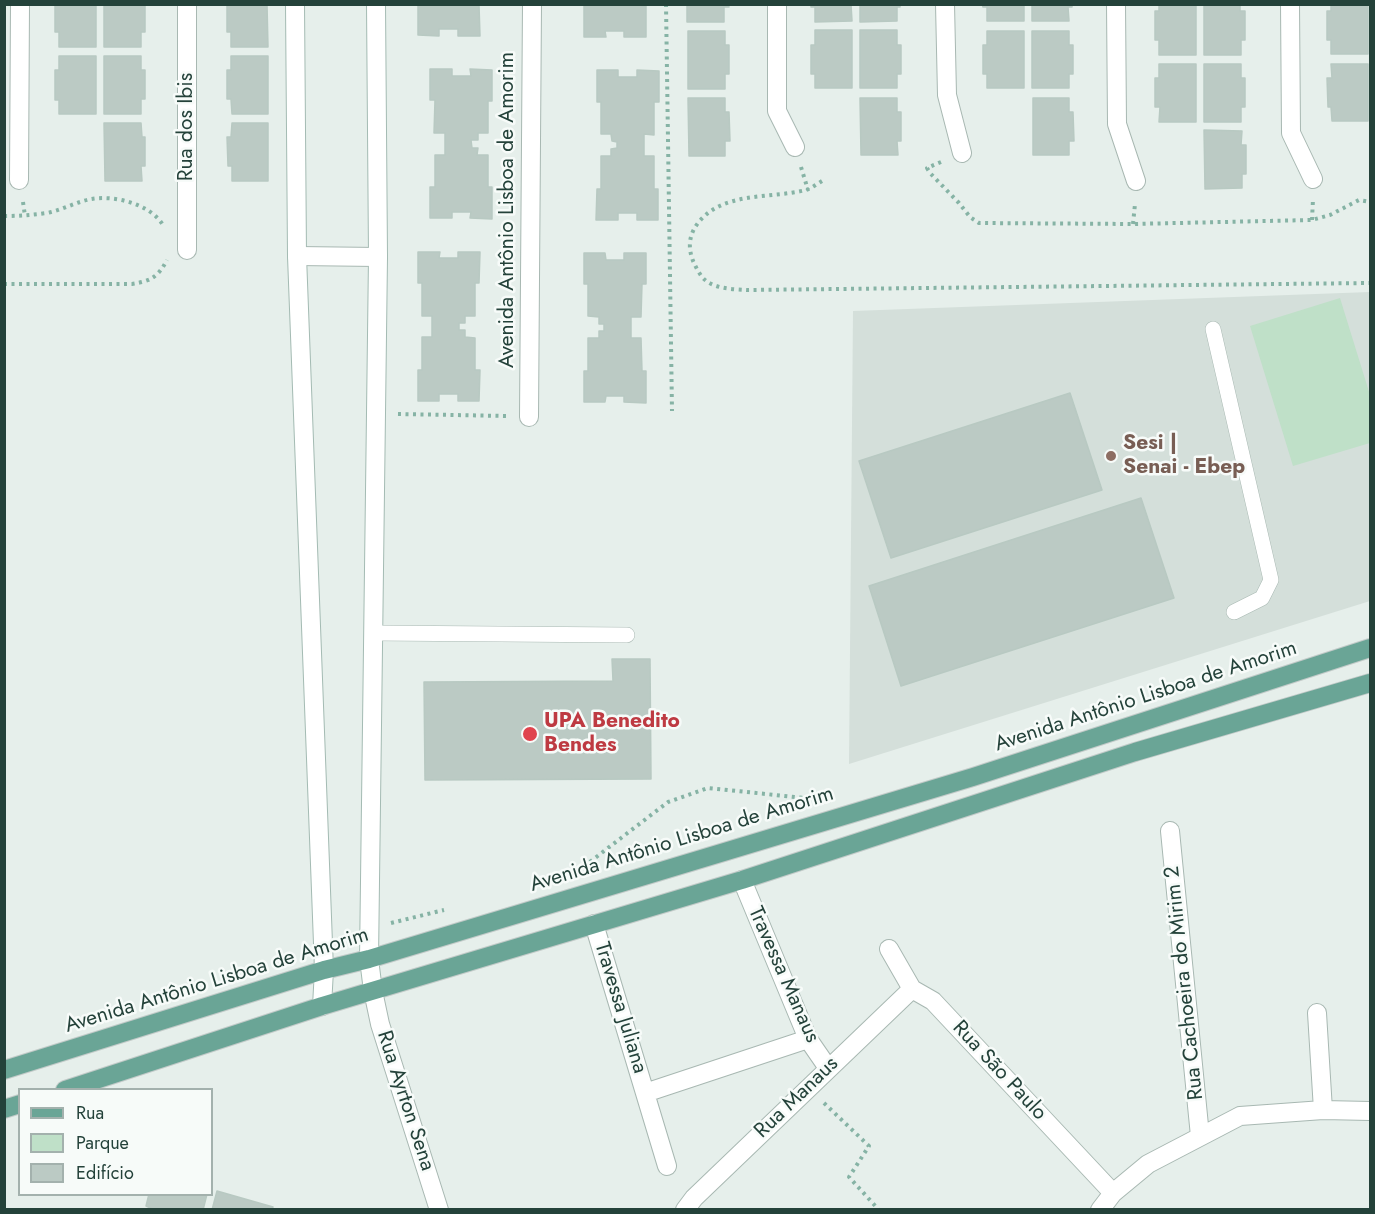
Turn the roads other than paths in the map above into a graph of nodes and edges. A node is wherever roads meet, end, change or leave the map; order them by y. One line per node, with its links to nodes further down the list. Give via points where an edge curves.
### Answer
1 (20, 4): 13 (street)
2 (187, 4): 15 (street, Rua dos Ibis)
3 (295, 4): 16 (street)
4 (376, 4): 17 (street, Rua Ayrton Sena)
5 (532, 4): 19 (street, Avenida Antônio Lisboa de Amorim)
6 (777, 4): 10 (street, via 777,111)
7 (945, 4): 11 (street, via 947,95)
8 (1116, 4): 14 (street, via 1117,124)
9 (1290, 4): 12 (street, via 1291,133)
10 (795, 147)
11 (962, 153)
12 (1313, 179)
13 (19, 180)
14 (1137, 181)
15 (179, 252)
16 (297, 256): 17 (street); 30 (street)
17 (378, 257): 21 (street, Rua Ayrton Sena)
18 (1213, 329): 20 (lane, via 1270,580 1262,598)
19 (529, 417)
20 (1234, 612)
21 (373, 633): 22 (lane); 29 (street, Rua Ayrton Sena)
22 (627, 635)
23 (1371, 648): 29 (main road, Avenida Antônio Lisboa de Amorim, via 973,777)
24 (1371, 682): 26 (main road, via 1135,752)
25 (1170, 831): 42 (street, Rua Cachoeira do Mirim 2)
26 (742, 880): 27 (main road); 35 (street, Travessa Manaus)
27 (594, 924): 32 (main road); 39 (street, Travessa Juliana)
28 (889, 949): 31 (street, Rua São Paulo)
29 (369, 959): 30 (main road, Avenida Antônio Lisboa de Amorim); 32 (street, Rua Ayrton Sena)
30 (324, 970): 33 (street); 37 (main road, Avenida Antônio Lisboa de Amorim)
31 (912, 989): 36 (street, Rua Manaus); 44 (street, Rua São Paulo, via 933,1000)
32 (373, 991): 33 (main road); 45 (street, Rua Ayrton Sena)
33 (322, 1006): 38 (main road)
34 (1317, 1013): 40 (street)
35 (808, 1039): 36 (street, Travessa Manaus); 39 (street, Travessa Juliana)
36 (828, 1068): 46 (street, Rua Manaus)
37 (4, 1070)
38 (68, 1088)
39 (645, 1093): 43 (street, Travessa Juliana)
40 (1323, 1110): 41 (street); 42 (street, via 1240,1116)
41 (1371, 1111)
42 (1200, 1136): 44 (street, via 1148,1164)
43 (667, 1166)
44 (1113, 1193): 47 (street)
45 (439, 1209)
46 (685, 1209)
47 (1100, 1209)

